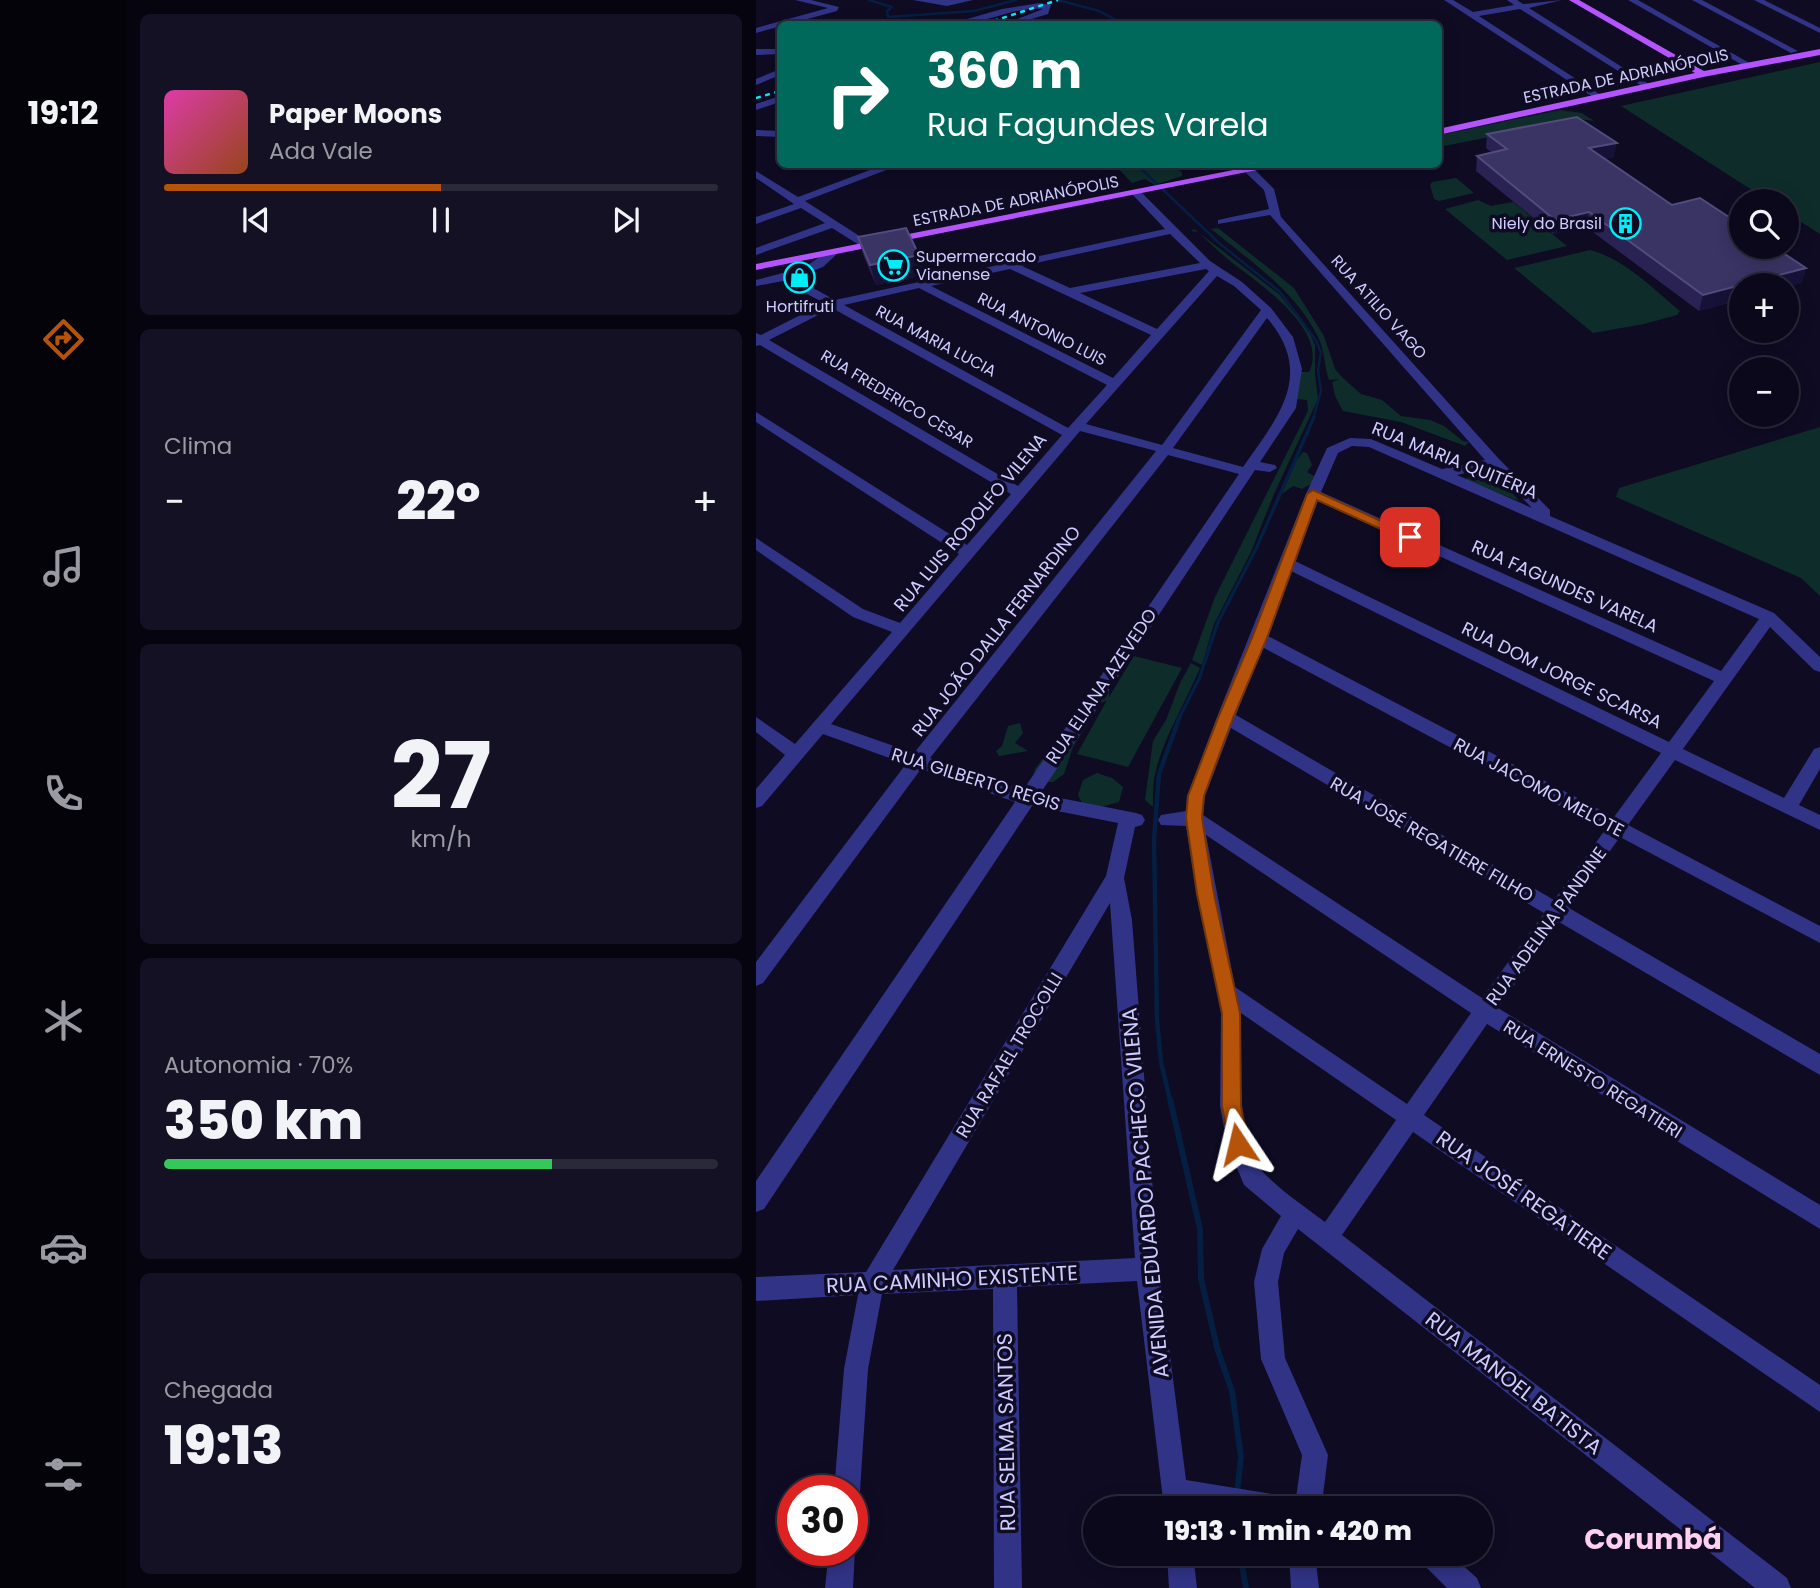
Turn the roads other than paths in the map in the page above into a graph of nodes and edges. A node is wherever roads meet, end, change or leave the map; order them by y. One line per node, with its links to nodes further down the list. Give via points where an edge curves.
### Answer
1 (799, 0): 13 (street, via 835,7)
2 (917, 0): 3 (street, via 947,4)
3 (969, 0)
4 (1448, 0): 12 (street)
5 (1511, 0): 11 (street)
6 (1558, 0): 11 (street)
7 (1573, 0): 25 (main road)
8 (1632, 0): 23 (street)
9 (1696, 0): 22 (street)
10 (1758, 0): 18 (street)
11 (1521, 6): 12 (street); 27 (street)
12 (1472, 15): 28 (street)
13 (787, 21)
14 (966, 21): 15 (street, via 1023,7 1048,8)
15 (1017, 21)
16 (777, 23): 17 (street)
17 (759, 28)
18 (1820, 31)
19 (756, 52): 20 (street)
20 (777, 52)
21 (1820, 52): 22 (main road, ESTRADA DE ADRIANÓPOLIS)
22 (1791, 55): 23 (main road, ESTRADA DE ADRIANÓPOLIS)
23 (1749, 65): 25 (main road, ESTRADA DE ADRIANÓPOLIS)
24 (777, 73): 26 (street)
25 (1703, 74): 27 (main road, ESTRADA DE ADRIANÓPOLIS)
26 (756, 82)
27 (1647, 86): 28 (main road, ESTRADA DE ADRIANÓPOLIS)
28 (1599, 97): 31 (main road, ESTRADA DE ADRIANÓPOLIS)
29 (777, 100): 30 (street)
30 (756, 107)
31 (1442, 131)
32 (756, 133): 33 (street)
33 (777, 134)
34 (887, 168): 41 (street)
35 (1264, 168): 36 (main road, ESTRADA DE ADRIANÓPOLIS)
36 (1250, 171): 40 (main road, ESTRADA DE ADRIANÓPOLIS); 42 (street, RUA ATILIO VAGO, via 1269,189)
37 (756, 174): 38 (street)
38 (774, 186): 39 (street); 41 (street)
39 (756, 192)
40 (1141, 193): 46 (street, RUA ELIANA AZEVEDO); 47 (main road, ESTRADA DE ADRIANÓPOLIS)
41 (799, 202): 43 (street); 45 (street)
42 (1274, 211): 44 (street); 65 (street, RUA ATILIO VAGO)
43 (756, 221)
44 (1222, 222)
45 (832, 224): 47 (street); 48 (street)
46 (1174, 230): 50 (street); 52 (street, RUA ELIANA AZEVEDO)
47 (868, 246): 49 (main road, ESTRADA DE ADRIANÓPOLIS)
48 (756, 252)
49 (832, 253): 51 (main road, ESTRADA DE ADRIANÓPOLIS); 53 (street, via 821,264)
50 (1011, 265): 55 (street); 56 (street)
51 (756, 267)
52 (1212, 268): 56 (street); 58 (street, RUA ELIANA AZEVEDO, via 1238,283); 59 (street, RUA LUIS RODOLFO VILENA)
53 (785, 277): 54 (street); 57 (street, RUA MARIA LUCIA)
54 (756, 283)
55 (919, 284): 57 (street); 61 (street, RUA ANTONIO LUIS)
56 (1068, 292): 59 (street)
57 (831, 304): 60 (street); 63 (street, RUA MARIA LUCIA)
58 (1267, 310): 64 (street, RUA JOÃO DALLA FERNARDINO); 67 (street, RUA ELIANA AZEVEDO, via 1293,344 1296,389 1290,408)
59 (1158, 334): 61 (street, RUA LUIS RODOLFO VILENA)
60 (758, 339): 69 (street, RUA FREDERICO CESAR)
61 (1114, 384): 63 (street, RUA LUIS RODOLFO VILENA)
62 (756, 416): 73 (street)
63 (1074, 430): 64 (street, RUA MARIA LUCIA); 69 (street, RUA LUIS RODOLFO VILENA)
64 (1166, 448): 67 (street, RUA MARIA LUCIA); 86 (street, RUA JOÃO DALLA FERNARDINO)
65 (1494, 462): 68 (street); 71 (street, RUA ATILIO VAGO)
66 (1270, 468): 67 (street, RUA MARIA LUCIA)
67 (1249, 469): 87 (street, RUA ELIANA AZEVEDO)
68 (1440, 474): 70 (street, RUA MARIA QUITÉRIA, via 1371,443 1350,442 1332,451); 71 (street, RUA MARIA QUITÉRIA)
69 (1020, 493): 73 (street, RUA LUIS RODOLFO VILENA)
70 (1313, 494): 74 (street, RUA MARIA QUITÉRIA); 79 (street, RUA FAGUNDES VARELA)
71 (1552, 520): 75 (street, RUA MARIA QUITÉRIA)
72 (756, 543): 76 (street, via 858,613)
73 (968, 553): 76 (street, RUA LUIS RODOLFO VILENA)
74 (1287, 563): 77 (street, RUA MARIA QUITÉRIA); 83 (street, RUA DOM JORGE SCARSA)
75 (1769, 617): 78 (street, RUA MARIA QUITÉRIA); 79 (street, RUA ADELINA PANDINE)
76 (903, 630): 82 (street, RUA LUIS RODOLFO VILENA)
77 (1259, 638): 80 (street, RUA MARIA QUITÉRIA); 94 (street, RUA JACOMO MELOTE)
78 (1820, 666)
79 (1724, 679): 83 (street, RUA ADELINA PANDINE)
80 (1225, 718): 90 (street, RUA MARIA QUITÉRIA, via 1196,796); 96 (street, RUA JOSÉ REGATIERE FILHO)
81 (756, 723): 84 (street)
82 (820, 727): 84 (street, RUA LUIS RODOLFO VILENA); 86 (street, RUA GILBERTO REGIS)
83 (1673, 750): 89 (street, RUA DOM JORGE SCARSA); 94 (street, RUA ADELINA PANDINE)
84 (796, 754): 88 (street, RUA LUIS RODOLFO VILENA)
85 (1820, 754): 89 (street)
86 (916, 762): 87 (street, RUA GILBERTO REGIS); 98 (street, RUA JOÃO DALLA FERNARDINO)
87 (1025, 798): 91 (street, RUA GILBERTO REGIS); 104 (street, RUA ELIANA AZEVEDO)
88 (756, 801)
89 (1788, 807): 93 (street, RUA DOM JORGE SCARSA)
90 (1194, 818): 92 (street); 99 (street, RUA MARIA QUITÉRIA); 100 (street, RUA ERNESTO REGATIERI)
91 (1132, 820): 95 (street, RUA RAFAEL TROCOLLI)
92 (1167, 820)
93 (1820, 823)
94 (1616, 828): 96 (street, RUA ADELINA PANDINE); 97 (street, RUA JACOMO MELOTE)
95 (1115, 878): 108 (street, AVENIDA EDUARDO PACHECO VILENA, via 1122,920); 110 (street, RUA RAFAEL TROCOLLI)
96 (1556, 912): 100 (street, RUA ADELINA PANDINE); 101 (street, RUA JOSÉ REGATIERE FILHO)
97 (1820, 935)
98 (756, 977)
99 (1227, 992): 102 (street, RUA JOSÉ REGATIERE); 103 (street, RUA MARIA QUITÉRIA, via 1231,1106 1238,1144)
100 (1484, 1011): 102 (street, RUA ADELINA PANDINE); 106 (street, RUA ERNESTO REGATIERI)
101 (1820, 1065)
102 (1410, 1117): 107 (street, RUA ADELINA PANDINE); 112 (street, RUA JOSÉ REGATIERE)
103 (1252, 1177): 105 (street, RUA MANOEL BATISTA)
104 (756, 1200)
105 (1295, 1213): 107 (street, RUA MANOEL BATISTA); 115 (street, via 1277,1239 1266,1282 1273,1359 1315,1455)
106 (1820, 1219)
107 (1327, 1238): 125 (street, RUA MANOEL BATISTA)
108 (1147, 1269): 109 (street, RUA CAMINHO EXISTENTE); 114 (street, AVENIDA EDUARDO PACHECO VILENA)
109 (1004, 1276): 110 (street, RUA CAMINHO EXISTENTE); 121 (street, RUA SELMA SANTOS)
110 (873, 1283): 111 (street, RUA CAMINHO EXISTENTE); 113 (street, RUA RAFAEL TROCOLLI, via 856,1369)
111 (756, 1289)
112 (1820, 1399)
113 (848, 1475)
114 (1176, 1496)
115 (1310, 1496)
116 (841, 1566): 120 (street)
117 (1181, 1566): 122 (street)
118 (1303, 1566): 123 (street)
119 (1444, 1566): 124 (street)
120 (839, 1588)
121 (1008, 1588)
122 (1183, 1588)
123 (1305, 1588)
124 (1467, 1588)
125 (1777, 1588)

